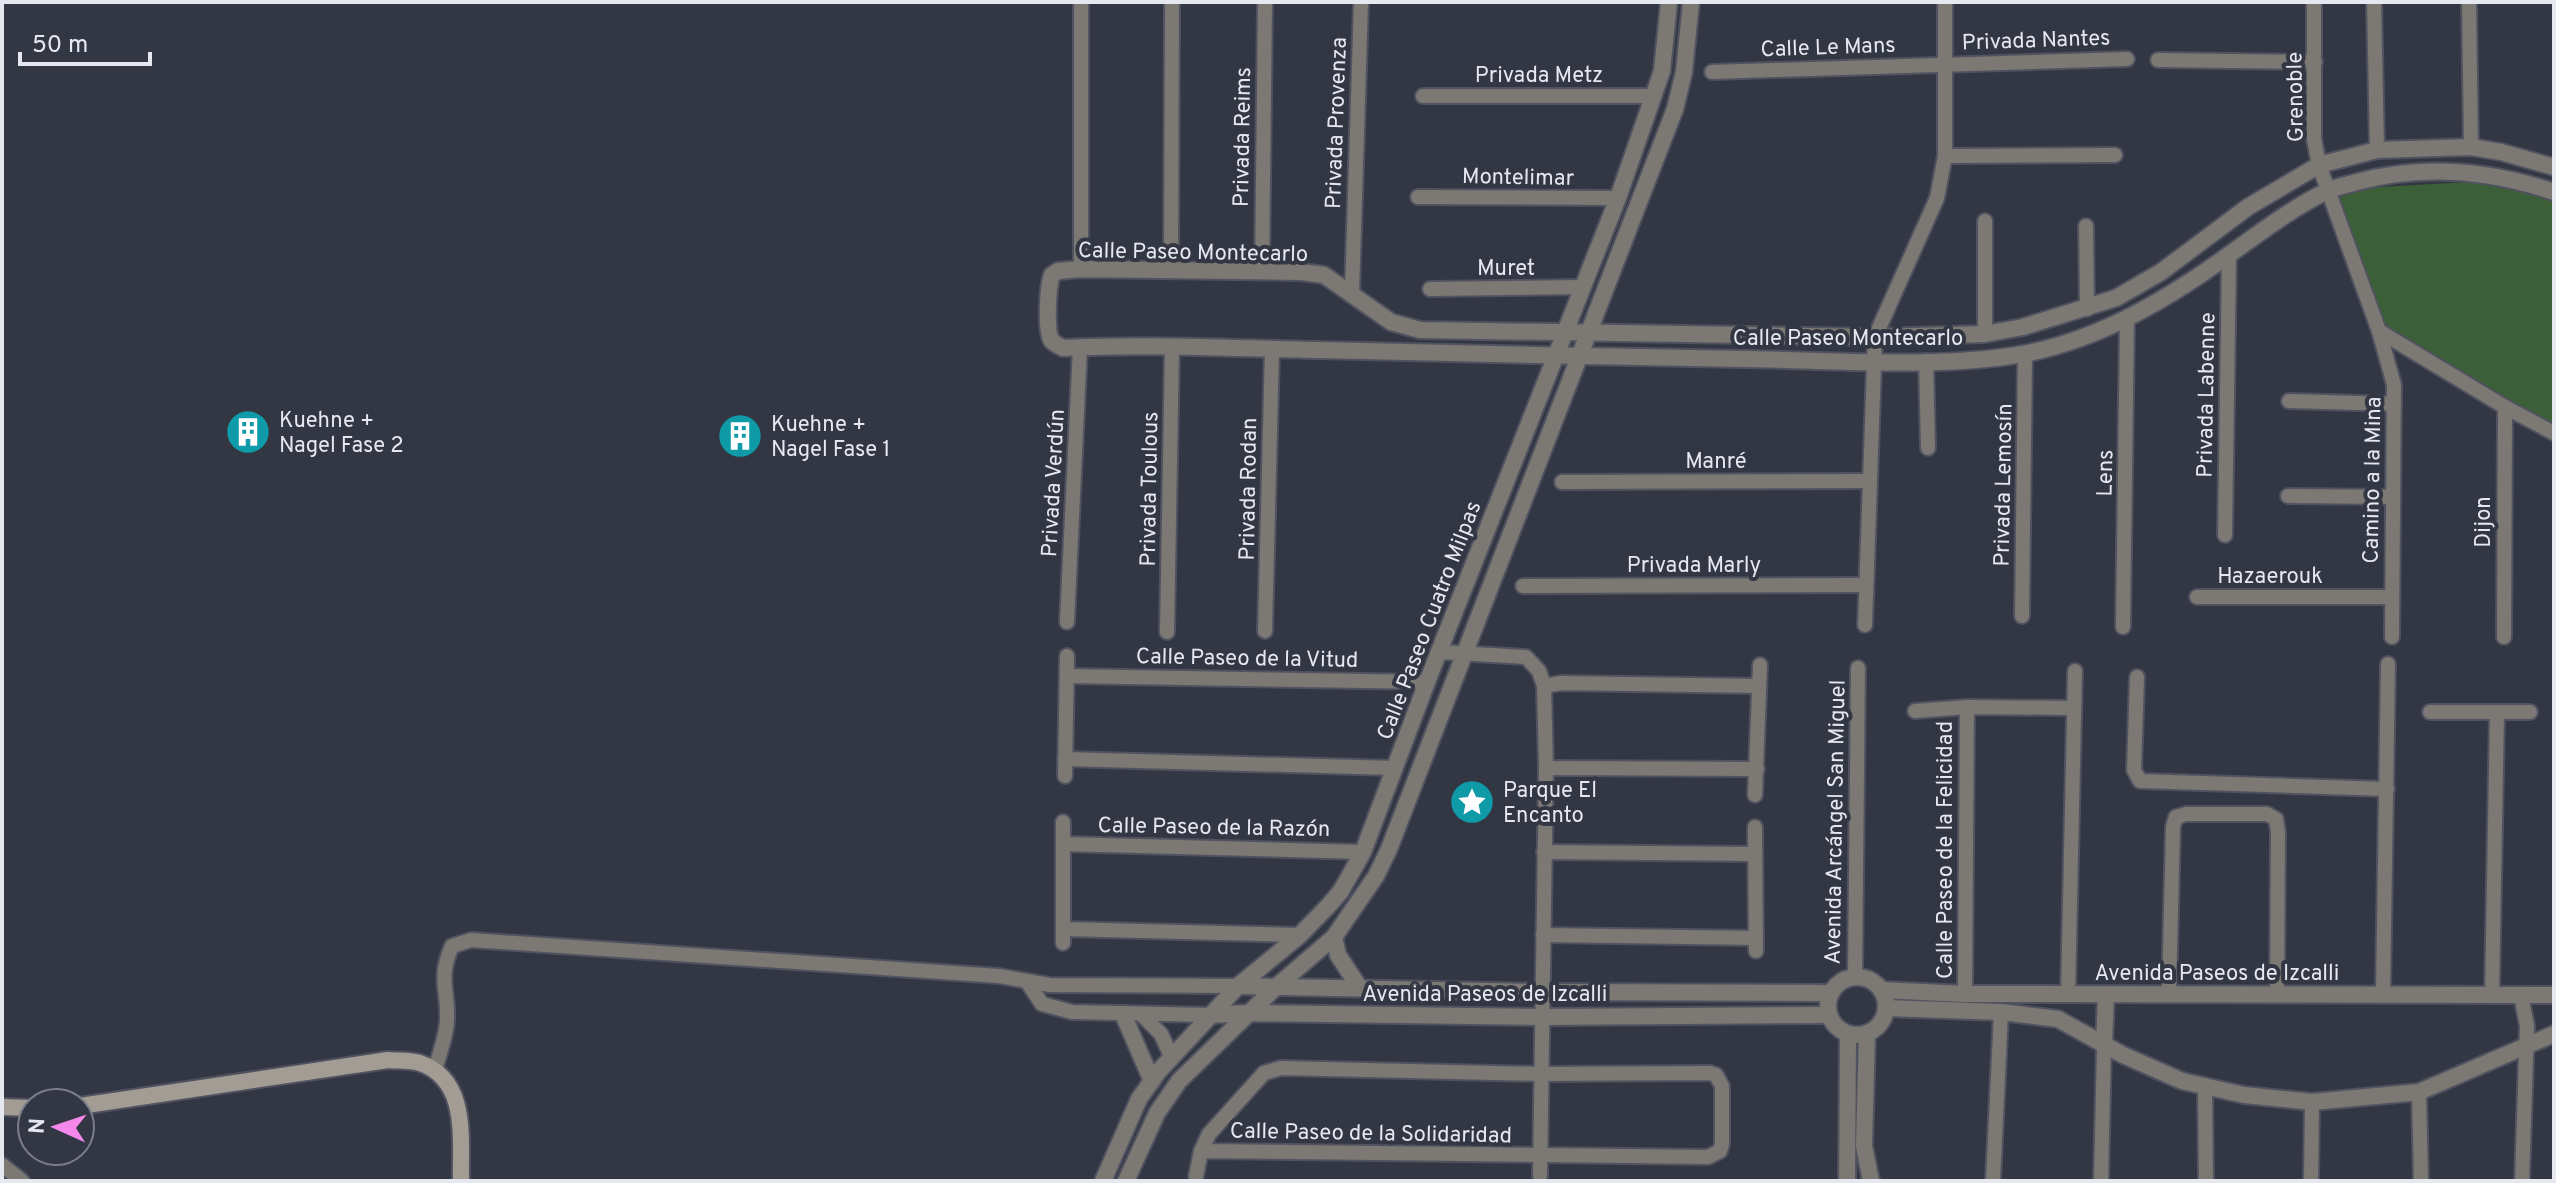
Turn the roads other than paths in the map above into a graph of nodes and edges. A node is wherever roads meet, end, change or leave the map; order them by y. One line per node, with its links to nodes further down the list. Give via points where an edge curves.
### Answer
1 (1081, 2): 33 (street)
2 (1172, 2): 34 (street)
3 (1265, 2): 35 (street, Privada Reims)
4 (1361, 2): 38 (street, Privada Provenza)
5 (1669, 2): 15 (street, Calle Paseo Cuatro Milpas)
6 (1691, 2): 16 (street, Calle Paseo Cuatro Milpas)
7 (1945, 2): 14 (street)
8 (2314, 2): 13 (street, Grenoble)
9 (2374, 2): 21 (street)
10 (2469, 2): 20 (street)
11 (2127, 59): 14 (street, Privada Nantes)
12 (2158, 60): 13 (street)
13 (2315, 62): 24 (street, Grenoble)
14 (1947, 63): 17 (street, Calle Le Mans); 23 (street)
15 (1662, 71): 16 (street); 19 (street, Calle Paseo Cuatro Milpas)
16 (1684, 72): 43 (street, Calle Paseo Cuatro Milpas, via 1675,109)
17 (1712, 72)
18 (1423, 96): 19 (street, Privada Metz)
19 (1654, 96): 29 (street, Calle Paseo Cuatro Milpas)
20 (2471, 147): 21 (street, Calle Paseo Montecarlo); 25 (street, Calle Paseo Montecarlo)
21 (2377, 150): 24 (street, Calle Paseo Montecarlo)
22 (2115, 155): 23 (street)
23 (1945, 156): 45 (street, via 1937,198)
24 (2319, 165): 26 (street, Grenoble); 39 (street, Calle Paseo Montecarlo, via 2248,207 2161,272)
25 (2554, 167)
26 (2329, 190): 27 (street, Calle Paseo Montecarlo, via 2382,175 2451,170); 32 (street, Calle Paseo Montecarlo); 41 (street, Camino a la Mina)
27 (2554, 192)
28 (1418, 197): 29 (street, Montelimar)
29 (1618, 198): 36 (street, Calle Paseo Cuatro Milpas)
30 (1985, 221): 44 (street)
31 (2086, 226): 39 (street)
32 (2229, 255): 40 (street, Calle Paseo Montecarlo); 63 (street, Privada Labenne)
33 (1081, 269): 34 (street, Calle Paseo Montecarlo); 46 (street, Calle Paseo Montecarlo, via 1058,271 1049,285 1049,336 1063,348)
34 (1171, 271): 35 (street, Calle Paseo Montecarlo)
35 (1262, 272): 38 (street, Calle Paseo Montecarlo, via 1324,275)
36 (1582, 287): 37 (street, Muret); 42 (street, Calle Paseo Cuatro Milpas)
37 (1430, 289)
38 (1352, 293): 42 (street, Calle Paseo Montecarlo, via 1391,322 1409,328)
39 (2087, 309): 44 (street, Calle Paseo Montecarlo)
40 (2127, 319): 49 (street, Calle Paseo Montecarlo); 71 (street, Lens)
41 (2379, 331): 55 (street, Camino a la Mina); 56 (street)
42 (1564, 333): 43 (street, Calle Paseo Montecarlo); 50 (street, Calle Paseo Cuatro Milpas)
43 (1588, 334): 45 (street, Calle Paseo Montecarlo); 51 (street, Calle Paseo Cuatro Milpas)
44 (1985, 334): 45 (street, Calle Paseo Montecarlo)
45 (1875, 337): 52 (street)
46 (1080, 347): 47 (street, Calle Paseo Montecarlo); 69 (street, Privada Verdún)
47 (1172, 348): 48 (street, Calle Paseo Montecarlo); 73 (street, Privada Toulous)
48 (1272, 349): 50 (street, Calle Paseo Montecarlo); 72 (street, Privada Rodan)
49 (2025, 354): 53 (street, Calle Paseo Montecarlo); 68 (street, Privada Lemosín)
50 (1555, 355): 51 (street, Calle Paseo Montecarlo); 76 (street, Calle Paseo Cuatro Milpas)
51 (1579, 356): 52 (street, Calle Paseo Montecarlo); 77 (street, Calle Paseo Cuatro Milpas)
52 (1875, 361): 53 (street, Calle Paseo Montecarlo); 59 (street)
53 (1926, 361): 58 (street)
54 (2289, 401): 55 (street)
55 (2394, 404): 62 (street, Camino a la Mina)
56 (2505, 407): 57 (street); 75 (street, Dijon)
57 (2554, 433)
58 (1928, 448)
59 (1869, 481): 60 (street, Manré); 64 (street)
60 (1562, 482)
61 (2288, 496): 62 (street)
62 (2393, 497): 67 (street, Camino a la Mina)
63 (2225, 535)
64 (1865, 585): 65 (street, Privada Marly); 70 (street)
65 (1523, 586)
66 (2197, 597): 67 (street, Hazaerouk)
67 (2391, 597): 74 (street, Camino a la Mina)
68 (2022, 616)
69 (1067, 622)
70 (1865, 625)
71 (2123, 627)
72 (1265, 631)
73 (1167, 632)
74 (2392, 637)
75 (2504, 637)
76 (1440, 652): 77 (street); 85 (street, Calle Paseo Cuatro Milpas)
77 (1464, 652): 86 (street, via 1526,657); 109 (street, Calle Paseo Cuatro Milpas, via 1389,849)
78 (1067, 656): 83 (street)
79 (2388, 664): 99 (street)
80 (1760, 665): 87 (street)
81 (1858, 668): 110 (street, Avenida Arcángel San Miguel)
82 (2075, 671): 89 (street)
83 (1067, 676): 85 (street, Calle Paseo de la Vitud); 94 (street)
84 (2137, 677): 99 (street, via 2134,770 2140,781)
85 (1427, 682): 95 (street, Calle Paseo Cuatro Milpas)
86 (1544, 686): 87 (street); 96 (street)
87 (1759, 686): 97 (street)
88 (1967, 707): 89 (street, Calle Paseo de la Felicidad); 90 (street, Calle Paseo de la Felicidad); 121 (street, Calle Paseo de la Felicidad)
89 (2074, 708): 122 (street)
90 (1915, 711)
91 (2430, 712): 92 (street)
92 (2497, 712): 93 (street); 123 (street)
93 (2530, 712)
94 (1065, 759): 95 (street); 98 (street)
95 (1394, 768): 104 (street, Calle Paseo Cuatro Milpas)
96 (1546, 768): 97 (street); 105 (street)
97 (1757, 769): 100 (street)
98 (1065, 776)
99 (2387, 789): 120 (street)
100 (1755, 795)
101 (1063, 822): 103 (street)
102 (1755, 827): 106 (street)
103 (1064, 844): 104 (street, Calle Paseo de la Razón); 107 (street, via 1063,936)
104 (1363, 852): 107 (street, Calle Paseo Cuatro Milpas, via 1341,891)
105 (1544, 852): 106 (street); 108 (street)
106 (1755, 854): 108 (street, via 1756,944)
107 (1300, 935): 112 (street, Calle Paseo Cuatro Milpas)
108 (1543, 935): 116 (street)
109 (1334, 937): 113 (street, Calle Paseo Cuatro Milpas); 114 (street, via 1347,972)
110 (1855, 976): 115 (street); 117 (street)
111 (1028, 983): 112 (street); 130 (street, Avenida Paseos de Izcalli, via 1042,1004 1052,1008); 141 (street, via 999,976 471,940 452,946 444,964 447,1021)
112 (1238, 986): 113 (street, Avenida Paseos de Izcalli); 132 (street, Calle Paseo Cuatro Milpas)
113 (1277, 986): 114 (street, Avenida Paseos de Izcalli); 129 (street, Calle Paseo Cuatro Milpas)
114 (1359, 987): 116 (street, Avenida Paseos de Izcalli)
115 (1881, 990): 121 (street, Avenida Paseos de Izcalli); 127 (street)
116 (1543, 992): 117 (street, Avenida Paseos de Izcalli); 134 (street)
117 (1830, 993): 133 (street)
118 (2169, 993): 119 (street, Avenida Paseos de Izcalli); 119 (street, via 2173,827 2176,817 2186,814 2267,814 2276,819); 124 (street, Avenida Paseos de Izcalli)
119 (2277, 993): 120 (street, Avenida Paseos de Izcalli)
120 (2383, 993): 123 (street, Avenida Paseos de Izcalli)
121 (1965, 994): 122 (street, Avenida Paseos de Izcalli)
122 (2068, 994): 124 (street, Avenida Paseos de Izcalli)
123 (2492, 994): 125 (street, Avenida Paseos de Izcalli)
124 (2106, 995): 138 (street)
125 (2521, 995): 126 (street, Avenida Paseos de Izcalli); 139 (street)
126 (2554, 995)
127 (1886, 1008): 128 (street); 135 (street, via 1880,1023)
128 (2001, 1012): 138 (street, via 2058,1019); 159 (street)
129 (1247, 1013): 132 (street, Avenida Paseos de Izcalli); 134 (street, Avenida Paseos de Izcalli); 156 (street, Calle Paseo Cuatro Milpas, via 1179,1081 1157,1113)
130 (1123, 1014): 131 (street, Avenida Paseos de Izcalli); 143 (street)
131 (1142, 1015): 132 (street, Avenida Paseos de Izcalli); 140 (street, via 1161,1034)
132 (1210, 1015): 140 (street, Calle Paseo Cuatro Milpas)
133 (1829, 1015): 134 (street, Avenida Paseos de Izcalli); 136 (street)
134 (1543, 1017): 142 (street)
135 (1867, 1033): 136 (street); 158 (street, via 1864,1146)
136 (1848, 1034): 157 (street)
137 (2554, 1034): 139 (street)
138 (2104, 1045): 144 (street); 160 (street)
139 (2526, 1048): 145 (street); 164 (street)
140 (1172, 1058): 143 (street, Calle Paseo Cuatro Milpas)
141 (435, 1070): 147 (main road, via 417,1062 388,1060); 154 (main road, via 452,1086 459,1111)
142 (1541, 1074): 148 (street, Calle Paseo de la Solidaridad, via 1281,1068 1264,1073 1209,1134); 149 (street); 149 (street, Calle Paseo de la Solidaridad, via 1716,1075 1722,1086 1722,1144 1708,1157)
143 (1152, 1081): 155 (street, Calle Paseo Cuatro Milpas)
144 (2205, 1087): 146 (street); 161 (street)
145 (2419, 1092): 146 (street); 163 (street)
146 (2312, 1102): 162 (street)
147 (96, 1104)
148 (1201, 1151): 149 (street, Calle Paseo de la Solidaridad); 152 (street, Calle Paseo de la Solidaridad)
149 (1540, 1157): 151 (street)
150 (2, 1165): 153 (street)
151 (1540, 1175)
152 (1196, 1176)
153 (22, 1181)
154 (461, 1181)
155 (1103, 1181)
156 (1126, 1181)
157 (1847, 1181)
158 (1871, 1181)
159 (1993, 1181)
160 (2101, 1181)
161 (2206, 1181)
162 (2311, 1181)
163 (2421, 1181)
164 (2522, 1181)

